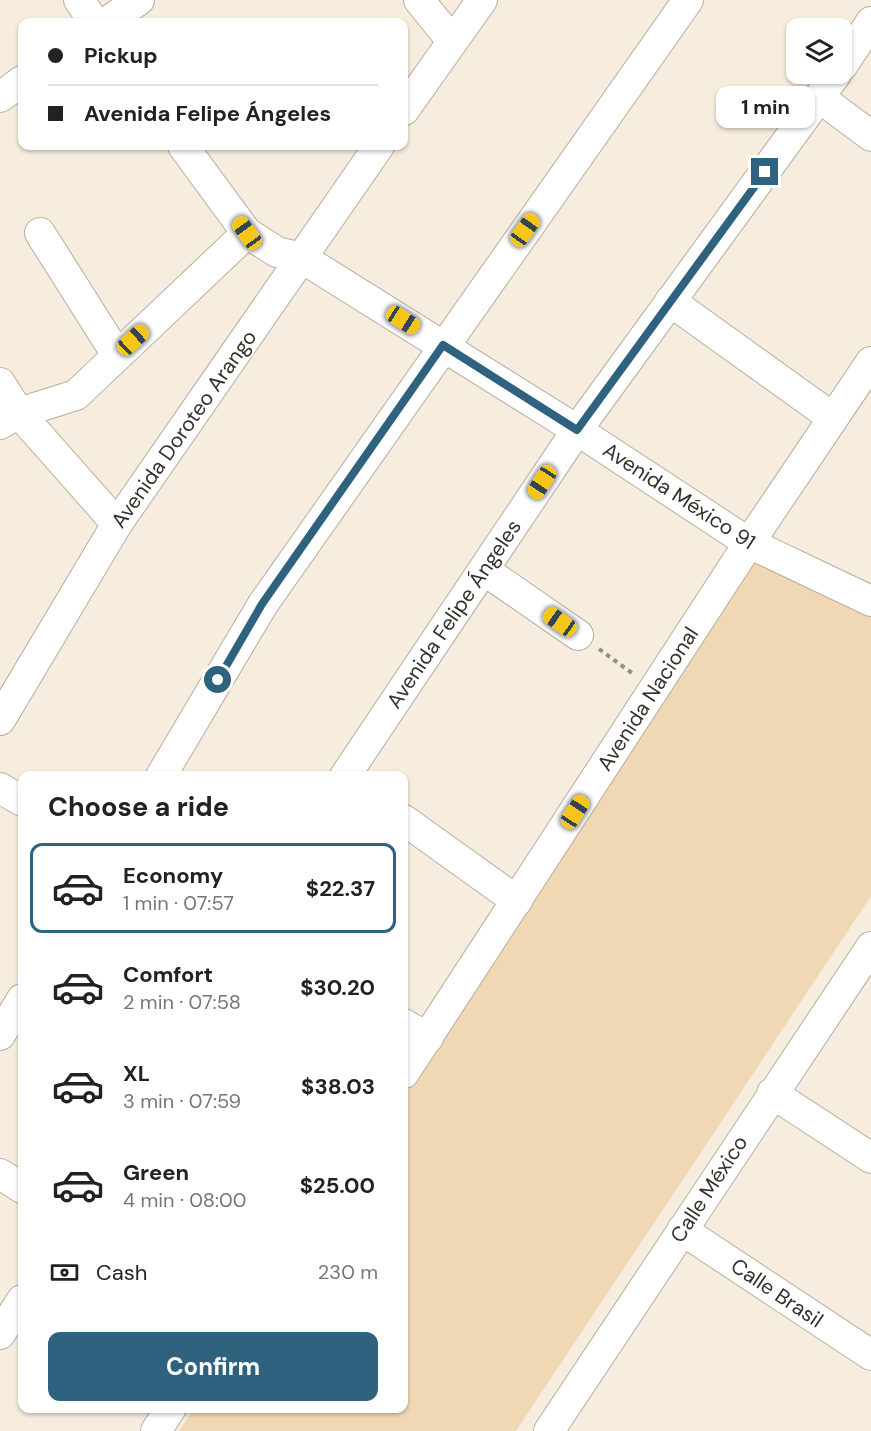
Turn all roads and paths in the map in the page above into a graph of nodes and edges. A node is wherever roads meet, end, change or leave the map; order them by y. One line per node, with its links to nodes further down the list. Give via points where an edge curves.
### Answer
1 (79, 0): 6 (street)
2 (139, 0): 7 (street)
3 (419, 0): 9 (street)
4 (482, 0): 9 (street)
5 (688, 0): 23 (street)
6 (91, 18)
7 (113, 18)
8 (871, 22): 10 (street)
9 (452, 41): 15 (street)
10 (852, 51)
11 (18, 84): 13 (street)
12 (829, 84): 14 (street, Avenida Felipe Ángeles)
13 (0, 97)
14 (820, 98): 16 (street); 22 (street, Avenida Felipe Ángeles)
15 (408, 105)
16 (871, 135)
17 (186, 150): 20 (street, Avenida México 91)
18 (376, 150): 21 (street, Avenida Doroteo Arango)
19 (40, 233): 24 (street)
20 (247, 233): 21 (street, Avenida México 91, via 277,252); 24 (street)
21 (302, 258): 23 (street, Avenida México 91); 30 (street, Avenida Doroteo Arango)
22 (670, 301): 27 (street); 29 (street, Avenida Felipe Ángeles)
23 (443, 345): 29 (street, Avenida México 91); 37 (street, via 262,604)
24 (117, 355): 28 (street, via 76,396)
25 (871, 362): 27 (street, Avenida Nacional)
26 (0, 383): 28 (street)
27 (833, 418): 31 (street, Avenida Nacional)
28 (10, 419): 30 (street)
29 (577, 430): 31 (street, Avenida México 91); 32 (street, Avenida Felipe Ángeles)
30 (117, 524): 36 (street, Avenida Doroteo Arango)
31 (749, 543): 33 (street, Avenida México 91); 35 (street, Avenida Nacional)
32 (484, 570): 34 (street); 38 (street, Avenida Felipe Ángeles)
33 (871, 602)
34 (578, 635): 35 (path)
35 (655, 689): 42 (street, Avenida Nacional)
36 (0, 720)
37 (164, 771)
38 (348, 771)
39 (0, 788): 40 (street)
40 (18, 799)
41 (408, 823): 42 (street)
42 (517, 901): 45 (street, Avenida Nacional)
43 (869, 956): 48 (street, Calle México)
44 (18, 1006): 46 (street)
45 (416, 1031): 47 (street, Avenida Nacional)
46 (0, 1035)
47 (408, 1059)
48 (772, 1093): 49 (street); 52 (street, Calle México)
49 (871, 1158)
50 (0, 1174): 51 (street)
51 (18, 1185)
52 (682, 1230): 55 (street, Calle Brasil); 57 (street, Calle México)
53 (18, 1306): 54 (street)
54 (0, 1334)
55 (871, 1355)
56 (168, 1413): 58 (street)
57 (552, 1430)
58 (156, 1431)

